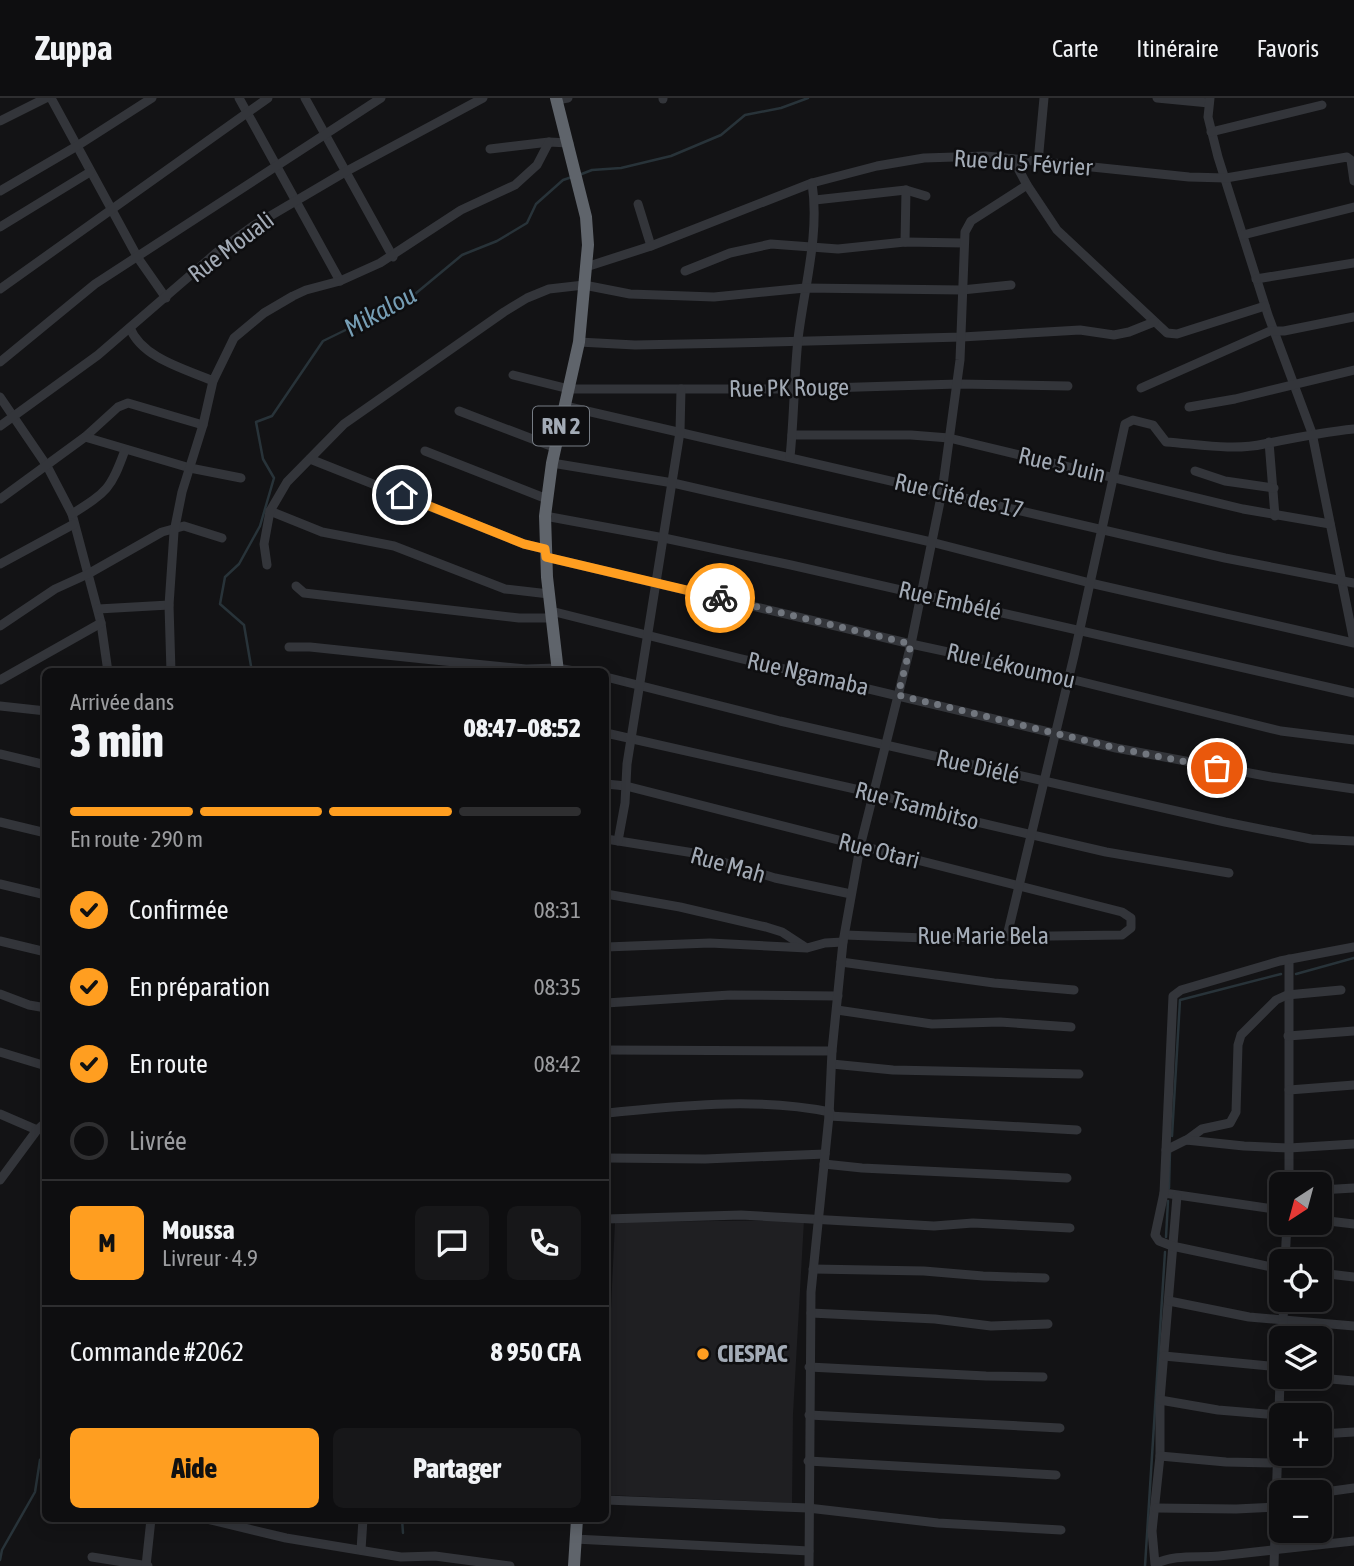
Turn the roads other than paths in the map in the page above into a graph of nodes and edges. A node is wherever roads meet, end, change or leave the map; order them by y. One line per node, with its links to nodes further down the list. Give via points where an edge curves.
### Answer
1 (46, 98): 15 (street)
2 (51, 98): 20 (street)
3 (152, 98): 20 (street)
4 (239, 98): 14 (street)
5 (268, 98): 14 (street)
6 (305, 98): 17 (street)
7 (381, 98): 17 (street)
8 (483, 98): 26 (street, Rue Mouali)
9 (1044, 98): 23 (street)
10 (1157, 98): 12 (street)
11 (560, 99): 19 (highway, RN 2)
12 (1209, 101): 16 (street)
13 (1322, 105): 16 (street)
14 (248, 113): 24 (street); 38 (street)
15 (0, 121)
16 (1211, 132): 27 (street)
17 (324, 134): 24 (street); 26 (street)
18 (549, 142): 19 (street); 21 (street); 45 (street, via 523,179 461,210)
19 (569, 143): 48 (highway, RN 2, via 586,217)
20 (77, 146): 25 (street); 32 (street)
21 (490, 149)
22 (1013, 159): 23 (street, Rue du 5 Février); 29 (street, Rue du 5 Février, via 924,158); 30 (street)
23 (1038, 162): 27 (street, Rue du 5 Février)
24 (275, 167): 35 (street); 46 (street)
25 (90, 172): 38 (street); 39 (street)
26 (345, 172): 35 (street, Rue Mouali); 45 (street)
27 (1226, 178): 28 (street, Rue du 5 Février, via 1350,158); 40 (street)
28 (1354, 181)
29 (812, 183): 34 (street); 43 (street, Rue du 5 Février)
30 (1027, 186): 42 (street, via 971,221); 60 (street, via 1057,230)
31 (906, 190): 33 (street); 34 (street); 41 (street)
32 (0, 191)
33 (926, 196)
34 (815, 200): 44 (street)
35 (295, 201): 51 (street); 57 (street, Rue Mouali, via 228,243)
36 (638, 204): 43 (street)
37 (1354, 207): 40 (street)
38 (112, 209): 46 (street); 55 (street)
39 (0, 227)
40 (1243, 234): 50 (street)
41 (905, 242): 42 (street); 44 (street)
42 (964, 243): 56 (street)
43 (651, 246): 48 (street, Rue du 5 Février)
44 (811, 247): 49 (street, via 756,246); 54 (street)
45 (393, 257): 51 (street)
46 (138, 258): 57 (street); 66 (street, via 95,284)
47 (1354, 263): 50 (street)
48 (586, 267): 52 (highway, RN 2)
49 (685, 271)
50 (1256, 279): 58 (street)
51 (340, 281): 69 (street, via 299,293 244,327 226,351)
52 (584, 285): 54 (street, via 630,294 714,297); 65 (highway, RN 2); 95 (street, via 549,289 520,302 344,424)
53 (1010, 285): 56 (street)
54 (805, 288): 56 (street); 64 (street)
55 (0, 289)
56 (962, 290): 63 (street)
57 (166, 298): 61 (street, Rue Mouali)
58 (1265, 306): 60 (street, via 1173,335); 62 (street)
59 (1354, 317): 62 (street)
60 (1154, 322): 63 (street, via 1114,335 1080,330)
61 (130, 328): 69 (street, via 137,343 158,357); 81 (street, Rue Mouali)
62 (1274, 331): 71 (street); 73 (street)
63 (962, 337): 64 (street); 70 (street)
64 (798, 340): 65 (street, via 635,345); 74 (street)
65 (579, 342): 75 (highway, RN 2)
66 (0, 362)
67 (1354, 370): 71 (street)
68 (513, 375): 75 (street, Rue PK Rouge)
69 (213, 381): 82 (street)
70 (958, 384): 72 (street, Rue PK Rouge); 74 (street, Rue PK Rouge); 89 (street)
71 (1296, 385): 79 (street); 86 (street)
72 (1068, 386)
73 (1141, 388)
74 (795, 389): 76 (street, Rue PK Rouge); 87 (street)
75 (569, 390): 76 (street, Rue PK Rouge); 78 (highway, RN 2)
76 (681, 390): 85 (street)
77 (0, 397): 81 (street)
78 (565, 407): 85 (street, Rue Cité des 17); 91 (highway, RN 2)
79 (1189, 407)
80 (459, 411): 91 (street)
81 (15, 416): 83 (street, Rue Mouali); 97 (street)
82 (203, 425): 88 (street, via 128,403); 98 (street)
83 (0, 426)
84 (1354, 429): 86 (street)
85 (680, 432): 94 (street, Rue Cité des 17); 102 (street)
86 (1312, 433): 90 (street); 111 (street)
87 (792, 435): 89 (street, Rue 5 Juin); 94 (street)
88 (85, 437): 92 (street); 97 (street)
89 (949, 438): 100 (street, Rue 5 Juin); 104 (street)
90 (1269, 442): 100 (street, via 1226,446 1166,442 1156,426 1130,420 1123,428); 103 (street)
91 (556, 448): 96 (highway, RN 2)
92 (125, 450): 98 (street); 110 (street, via 110,485)
93 (425, 451): 106 (street)
94 (790, 457): 104 (street, Rue Cité des 17)
95 (310, 459): 107 (street, via 287,482); 117 (street, Rue Lékoumou)
96 (552, 463): 102 (street); 106 (highway, RN 2)
97 (47, 466): 105 (street); 110 (street)
98 (190, 468): 101 (street); 112 (street)
99 (1195, 471): 103 (street)
100 (1113, 476): 109 (street, Rue 5 Juin); 113 (street)
101 (241, 478)
102 (673, 482): 115 (street); 116 (street)
103 (1274, 488): 109 (street)
104 (942, 492): 113 (street, Rue Cité des 17); 116 (street)
105 (0, 499)
106 (547, 499): 108 (highway, RN 2)
107 (270, 511): 119 (street, via 264,544); 126 (street, via 322,531 394,546 505,589)
108 (545, 516): 115 (street, Rue Embélé); 117 (highway, RN 2)
109 (1275, 516): 111 (street, Rue 5 Juin)
110 (73, 519): 118 (street); 120 (street)
111 (1330, 524): 121 (street)
112 (175, 528): 114 (street, via 190,527); 120 (street); 128 (street)
113 (1102, 529): 121 (street, Rue Cité des 17); 123 (street)
114 (222, 538)
115 (664, 538): 122 (street); 127 (street, Rue Embélé)
116 (932, 542): 123 (street); 127 (street)
117 (545, 553): 122 (street, Rue Lékoumou); 126 (highway, RN 2)
118 (0, 564)
119 (267, 565)
120 (88, 574): 129 (street); 132 (street, via 55,589)
121 (1341, 581): 124 (street, Rue Cité des 17); 135 (street)
122 (656, 583): 134 (street); 136 (street, Rue Lékoumou)
123 (1090, 583): 133 (street); 135 (street)
124 (1354, 583)
125 (296, 586): 130 (street, Rue Ngamaba, via 304,593 519,618)
126 (549, 594): 130 (highway, RN 2)
127 (922, 594): 133 (street, Rue Embélé); 136 (street)
128 (169, 605): 129 (street); 139 (street)
129 (98, 609): 131 (street)
130 (552, 615): 134 (street, Rue Ngamaba); 141 (highway, RN 2)
131 (101, 623): 138 (street); 144 (street)
132 (0, 626)
133 (1079, 631): 143 (street); 146 (street, Rue Embélé)
134 (649, 635): 145 (street); 147 (street, Rue Ngamaba)
135 (1354, 642)
136 (911, 644): 143 (street, Rue Lékoumou); 147 (street)
137 (289, 647): 140 (street)
138 (107, 668)
139 (171, 668)
140 (516, 668)
141 (557, 668)
142 (609, 678): 145 (street, Rue Diélé)
143 (1069, 679): 150 (street); 153 (street, Rue Lékoumou, via 1280,731)
144 (0, 680)
145 (641, 685): 152 (street); 154 (street, Rue Diélé)
146 (1354, 693)
147 (898, 695): 150 (street, Rue Ngamaba); 154 (street)
148 (0, 706): 149 (street)
149 (42, 711)
150 (1055, 733): 157 (street); 160 (street, Rue Ngamaba, via 1195,764)
151 (609, 734): 152 (street, Rue Tsambitso)
152 (632, 739): 159 (street); 161 (street, Rue Tsambitso)
153 (1354, 740)
154 (886, 746): 157 (street, Rue Diélé); 161 (street)
155 (0, 754): 156 (street)
156 (42, 764)
157 (1043, 781): 164 (street); 167 (street, Rue Diélé, via 1276,833)
158 (609, 784): 159 (street, Rue Otari)
159 (626, 786): 166 (street); 168 (street, Rue Otari)
160 (1354, 789)
161 (873, 793): 164 (street, Rue Tsambitso); 168 (street)
162 (0, 822): 163 (street)
163 (42, 832)
164 (1032, 834): 169 (street, Rue Tsambitso, via 1155,862); 171 (street)
165 (609, 840): 166 (street, Rue Mah)
166 (618, 841): 173 (street, Rue Mah, via 694,853 775,878)
167 (1354, 841)
168 (860, 847): 171 (street, Rue Otari); 173 (street)
169 (1230, 873)
170 (0, 884): 172 (street)
171 (1019, 886): 175 (street, Rue Otari, via 1127,914 1131,928); 176 (street)
172 (42, 894)
173 (850, 894): 177 (street)
174 (609, 895): 181 (street, via 766,927)
175 (1122, 935): 176 (street, Rue Marie Bela)
176 (1007, 936): 177 (street, Rue Marie Bela)
177 (844, 939): 181 (street, Rue Marie Bela); 184 (street)
178 (0, 941): 182 (street)
179 (609, 947): 181 (street, Rue Marie Bela, via 710,943)
180 (1354, 947): 183 (street)
181 (807, 948)
182 (42, 951)
183 (1289, 959): 188 (street); 213 (street, via 1173,996)
184 (841, 962): 185 (street); 189 (street)
185 (1074, 990)
186 (1341, 990): 188 (street)
187 (0, 994): 191 (street)
188 (1287, 995): 195 (street); 210 (street, via 1241,1035 1236,1112 1230,1123 1202,1129)
189 (838, 996): 190 (street, via 730,995); 192 (street)
190 (609, 1003)
191 (42, 1007)
192 (837, 1010): 193 (street, via 932,1024); 197 (street)
193 (1071, 1027)
194 (1354, 1031): 195 (street)
195 (1288, 1036): 203 (street)
196 (609, 1050): 197 (street)
197 (832, 1051): 199 (street)
198 (0, 1052): 200 (street)
199 (831, 1064): 201 (street); 206 (street)
200 (42, 1065)
201 (1079, 1074)
202 (1354, 1085): 203 (street)
203 (1289, 1090): 212 (street)
204 (609, 1113): 206 (street, via 771,1103)
205 (0, 1114): 208 (street)
206 (830, 1114): 209 (street); 215 (street)
207 (42, 1126): 208 (street)
208 (37, 1130): 218 (street)
209 (1077, 1130)
210 (1187, 1140): 212 (street); 213 (street)
211 (1354, 1144): 212 (street)
212 (1289, 1147): 216 (street)
213 (1166, 1150): 221 (street)
214 (609, 1158): 215 (street)
215 (824, 1159): 217 (street, via 862,1168); 224 (street)
216 (1289, 1172)
217 (1067, 1178)
218 (0, 1180)
219 (1354, 1188): 220 (street)
220 (1332, 1189)
221 (1164, 1193): 222 (street); 229 (street, via 1155,1235)
222 (1177, 1196): 223 (street); 229 (street)
223 (1269, 1208)
224 (820, 1218): 225 (street); 228 (street); 231 (street)
225 (609, 1219)
226 (1332, 1221): 227 (street)
227 (1354, 1224)
228 (1070, 1228)
229 (1172, 1246): 230 (street); 235 (street)
230 (1269, 1266)
231 (813, 1269): 234 (street); 237 (street)
232 (1332, 1274): 233 (street)
233 (1354, 1277)
234 (1045, 1278)
235 (1168, 1301): 238 (street); 242 (street)
236 (1283, 1312): 238 (street)
237 (811, 1313): 239 (street, via 991,1326); 243 (street)
238 (1283, 1320): 240 (street); 241 (street)
239 (1048, 1324)
240 (1283, 1326)
241 (1354, 1326)
242 (1164, 1356): 244 (street); 248 (street)
243 (809, 1367): 245 (street); 250 (street)
244 (1269, 1370)
245 (1043, 1377)
246 (1332, 1379): 247 (street)
247 (1354, 1381)
248 (1160, 1400): 249 (street); 254 (street)
249 (1269, 1414)
250 (809, 1415): 251 (street); 255 (street)
251 (1060, 1428)
252 (1354, 1432): 253 (street)
253 (1332, 1433)
254 (1160, 1456): 256 (street); 263 (street)
255 (808, 1461): 257 (street); 262 (street)
256 (1269, 1463)
257 (1056, 1475)
258 (1354, 1488): 259 (street)
259 (1332, 1491)
260 (609, 1500): 262 (street)
261 (1269, 1503): 263 (street, via 1236,1509)
262 (808, 1508): 268 (street, via 938,1524); 274 (street)
263 (1156, 1508): 278 (street)
264 (151, 1522): 279 (street)
265 (219, 1522): 273 (street)
266 (363, 1522): 273 (street)
267 (574, 1522): 269 (highway)
268 (1061, 1530)
269 (575, 1539): 274 (street); 281 (highway)
270 (1354, 1541): 272 (street)
271 (1274, 1543): 272 (street)
272 (1274, 1549): 276 (street); 283 (street)
273 (361, 1550): 277 (street)
274 (809, 1551): 282 (street)
275 (92, 1557): 279 (street)
276 (1217, 1561): 278 (street, via 1187,1556)
277 (401, 1562): 280 (street, via 435,1556)
278 (1155, 1565)
279 (147, 1566)
280 (510, 1566)
281 (574, 1566)
282 (809, 1566)
283 (1274, 1566)

